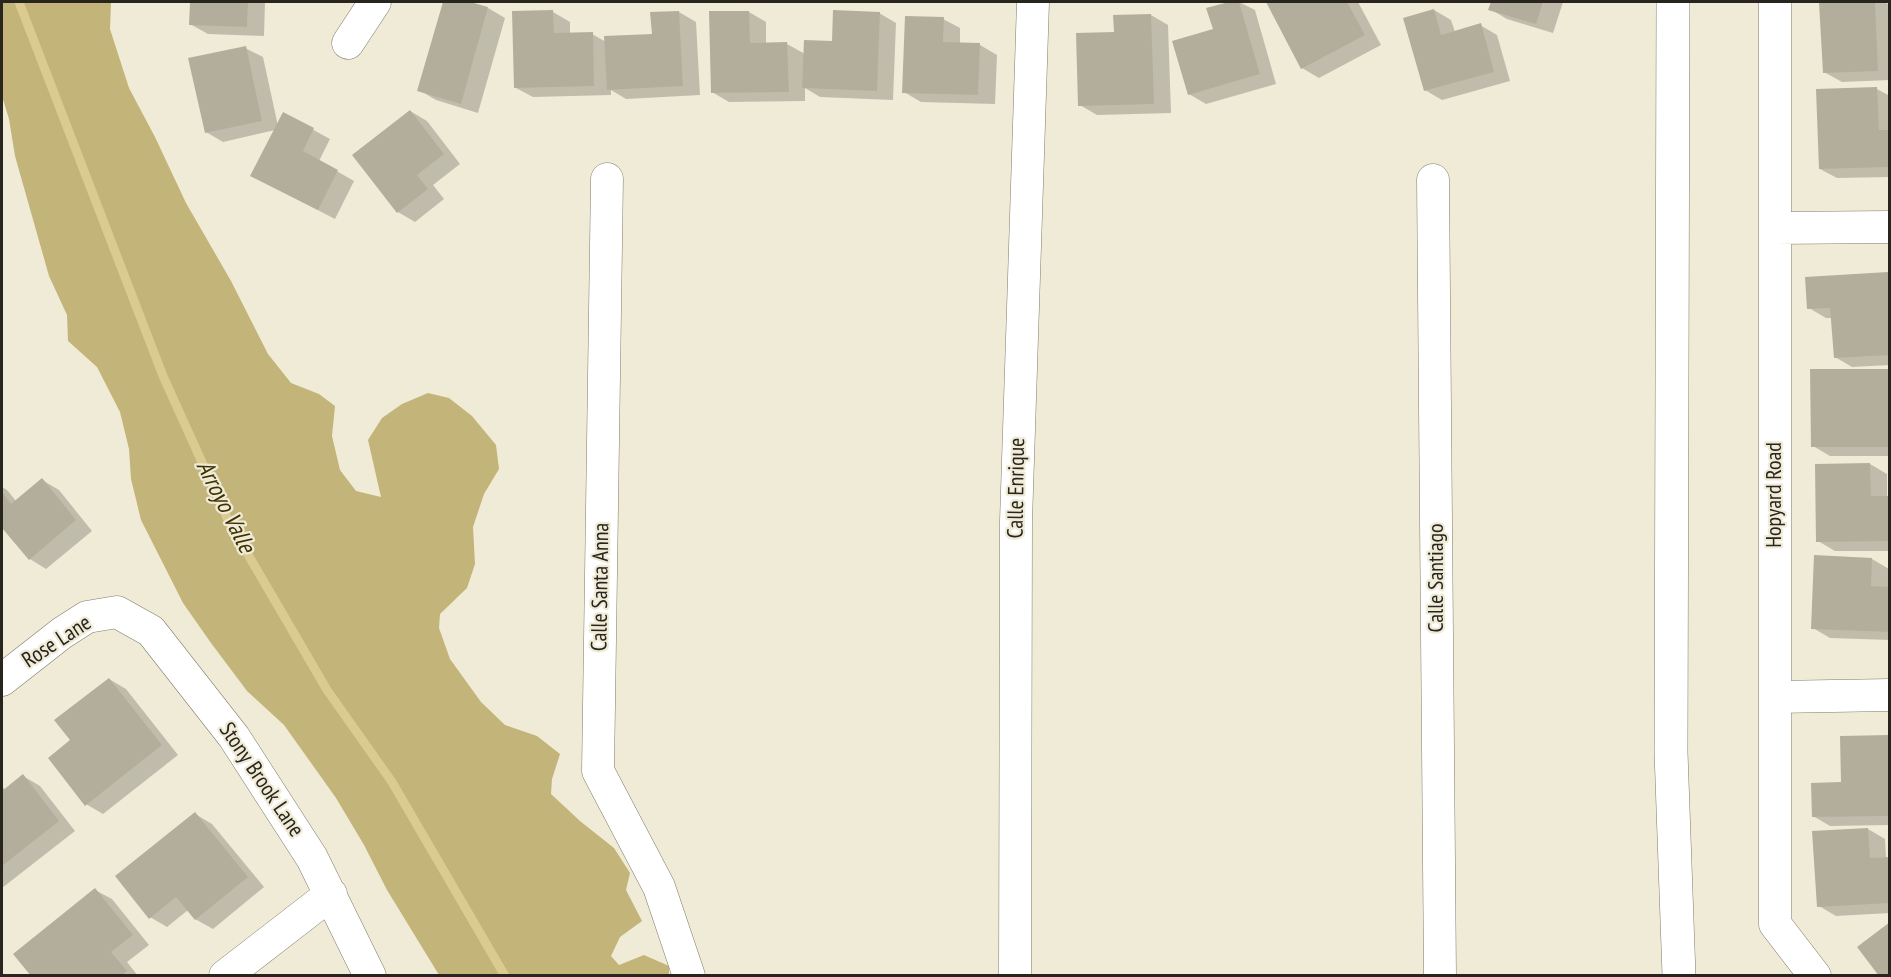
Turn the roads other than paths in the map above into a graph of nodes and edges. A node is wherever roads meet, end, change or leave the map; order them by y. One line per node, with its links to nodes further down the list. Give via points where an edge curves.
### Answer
1 (375, 2): 5 (street)
2 (1033, 2): 18 (street, Calle Enrique, via 1016,521)
3 (1673, 2): 20 (main road, via 1671,752)
4 (1775, 2): 9 (street, Hopyard Road)
5 (348, 43)
6 (607, 179): 17 (street, Calle Santa Anna, via 598,771 659,887)
7 (1433, 180): 19 (street, Calle Santiago)
8 (1890, 227): 9 (street)
9 (1775, 228): 13 (street, Hopyard Road)
10 (117, 612): 11 (street, Rose Lane, via 87,617); 14 (street, Stony Brook Lane, via 151,631 234,737)
11 (2, 680)
12 (1890, 695): 13 (street)
13 (1775, 698): 21 (street, Hopyard Road, via 1775,924)
14 (331, 894): 15 (street); 16 (street, Stony Brook Lane)
15 (225, 975)
16 (370, 975)
17 (689, 975)
18 (1015, 975)
19 (1440, 975)
20 (1678, 975)
21 (1815, 975)

